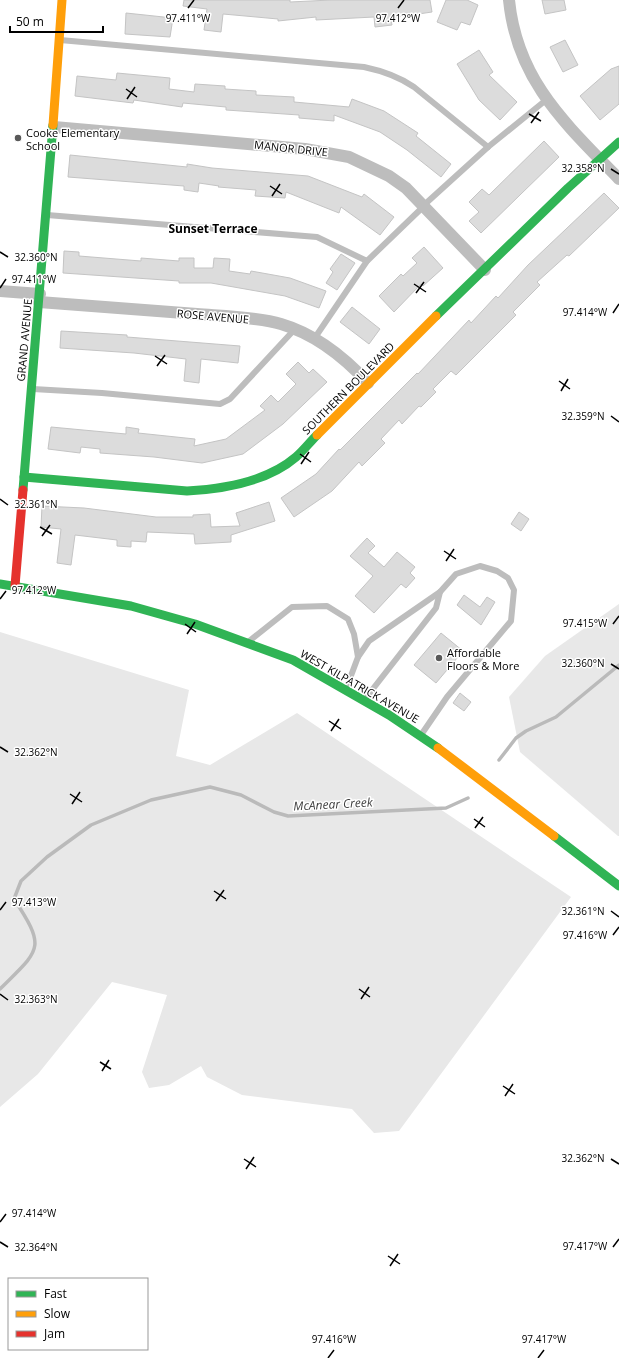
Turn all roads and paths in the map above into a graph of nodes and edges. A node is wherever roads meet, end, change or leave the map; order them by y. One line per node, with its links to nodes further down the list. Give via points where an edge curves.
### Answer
1 (62, 0): 3 (street, GRAND AVENUE)
2 (509, 0): 4 (street, via 518,44)
3 (59, 40): 5 (street, GRAND AVENUE); 7 (lane, via 364,67 386,72 414,87)
4 (546, 100): 7 (lane); 8 (street)
5 (54, 126): 10 (street, MANOR DRIVE, via 330,152 358,160 389,176); 11 (street, GRAND AVENUE)
6 (619, 142): 8 (street, SOUTHERN BOULEVARD)
7 (488, 147): 10 (lane)
8 (599, 159): 9 (street); 13 (street, SOUTHERN BOULEVARD)
9 (619, 179)
10 (424, 206): 12 (lane); 13 (street, MANOR DRIVE)
11 (45, 214): 12 (lane, via 317,237); 15 (street, GRAND AVENUE)
12 (367, 261): 17 (lane)
13 (485, 270): 18 (street, SOUTHERN BOULEVARD)
14 (0, 291): 15 (street, ROSE AVENUE)
15 (40, 298): 16 (street, ROSE AVENUE, via 237,318 281,324); 19 (street, GRAND AVENUE)
16 (294, 330): 17 (street, ROSE AVENUE); 19 (lane, via 230,399 220,404)
17 (314, 339): 18 (street, ROSE AVENUE, via 340,356)
18 (368, 383): 20 (street, SOUTHERN BOULEVARD, via 295,458 258,479 234,486 184,491)
19 (32, 389): 20 (street, GRAND AVENUE)
20 (24, 477): 22 (street, GRAND AVENUE)
21 (0, 584): 22 (street, WEST KILPATRICK AVENUE)
22 (15, 586): 24 (street, WEST KILPATRICK AVENUE, via 131,606)
23 (440, 592): 25 (lane, via 369,641); 27 (lane, via 436,608); 28 (lane, via 456,574 480,566 497,571 508,578 514,590 511,621 448,697)
24 (248, 642): 25 (lane, via 292,607 327,606 348,619 354,634); 26 (street, WEST KILPATRICK AVENUE, via 293,660)
25 (358, 658): 26 (lane)
26 (346, 689): 27 (street, WEST KILPATRICK AVENUE)
27 (364, 700): 28 (street, WEST KILPATRICK AVENUE)
28 (420, 736): 29 (street, WEST KILPATRICK AVENUE)
29 (619, 886)

